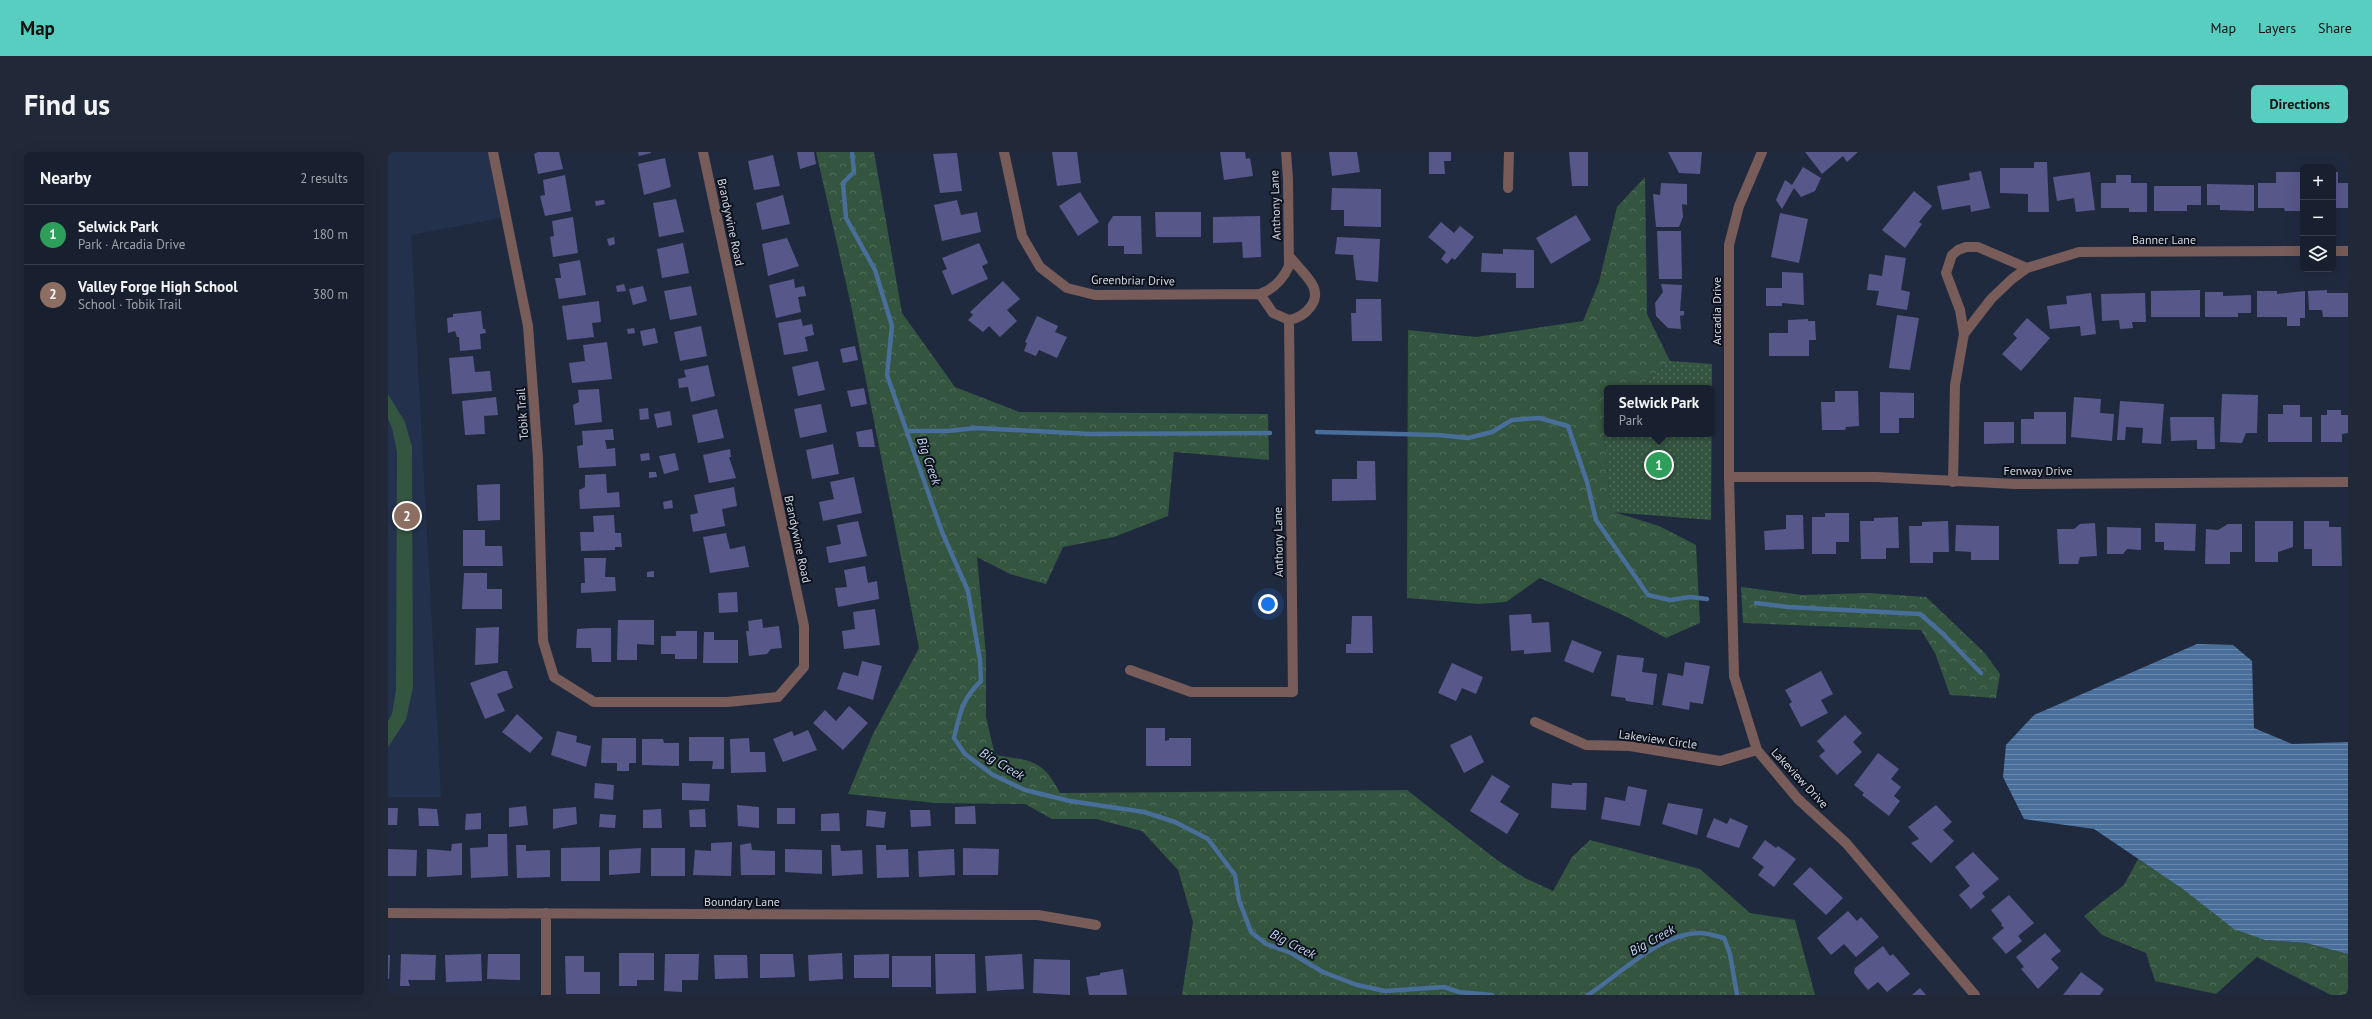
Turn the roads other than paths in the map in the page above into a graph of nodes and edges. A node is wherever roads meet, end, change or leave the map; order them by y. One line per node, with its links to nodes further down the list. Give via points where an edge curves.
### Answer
1 (492, 152): 20 (street, Tobik Trail, via 528,326 538,458 543,641)
2 (703, 152): 20 (street, Brandywine Road, via 804,626 804,667 778,697 727,702 594,702)
3 (1004, 152): 13 (street, Greenbriar Drive, via 1022,236 1040,267 1067,288 1095,295)
4 (1286, 152): 11 (street, Anthony Lane)
5 (1509, 152): 7 (street)
6 (1762, 152): 16 (street, Arcadia Drive, via 1739,206 1729,245)
7 (1508, 188)
8 (2300, 251): 12 (street, Banner Lane, via 2079,252)
9 (2336, 251): 10 (street)
10 (2348, 251)
11 (1290, 257): 13 (street, Anthony Lane, via 1283,278 1268,291); 14 (street, Anthony Lane, via 1313,286 1314,298 1310,310 1298,318)
12 (2027, 268): 15 (street, Banner Lane, via 1991,299); 15 (street, Banner Lane, via 1978,247 1966,247 1952,255 1946,273 1960,310)
13 (1260, 294): 14 (street, via 1273,313)
14 (1289, 320): 19 (street, Anthony Lane, via 1293,692 1191,692)
15 (1964, 334): 17 (street, Banner Lane, via 1955,385)
16 (1729, 477): 17 (street, Fenway Drive, via 1876,477); 22 (street, Lakeview Drive, via 1734,676)
17 (1954, 482): 18 (street, Fenway Drive)
18 (2348, 482)
19 (1130, 670)
20 (554, 677)
21 (1535, 722): 22 (street, Lakeview Circle, via 1586,745 1630,746 1720,761)
22 (1757, 750): 27 (street, Lakeview Drive, via 1798,799 1846,843)
23 (388, 913): 24 (street, Boundary Lane)
24 (546, 913): 25 (street, Boundary Lane, via 1038,915); 26 (street)
25 (1096, 925)
26 (546, 995)
27 (1975, 995)

